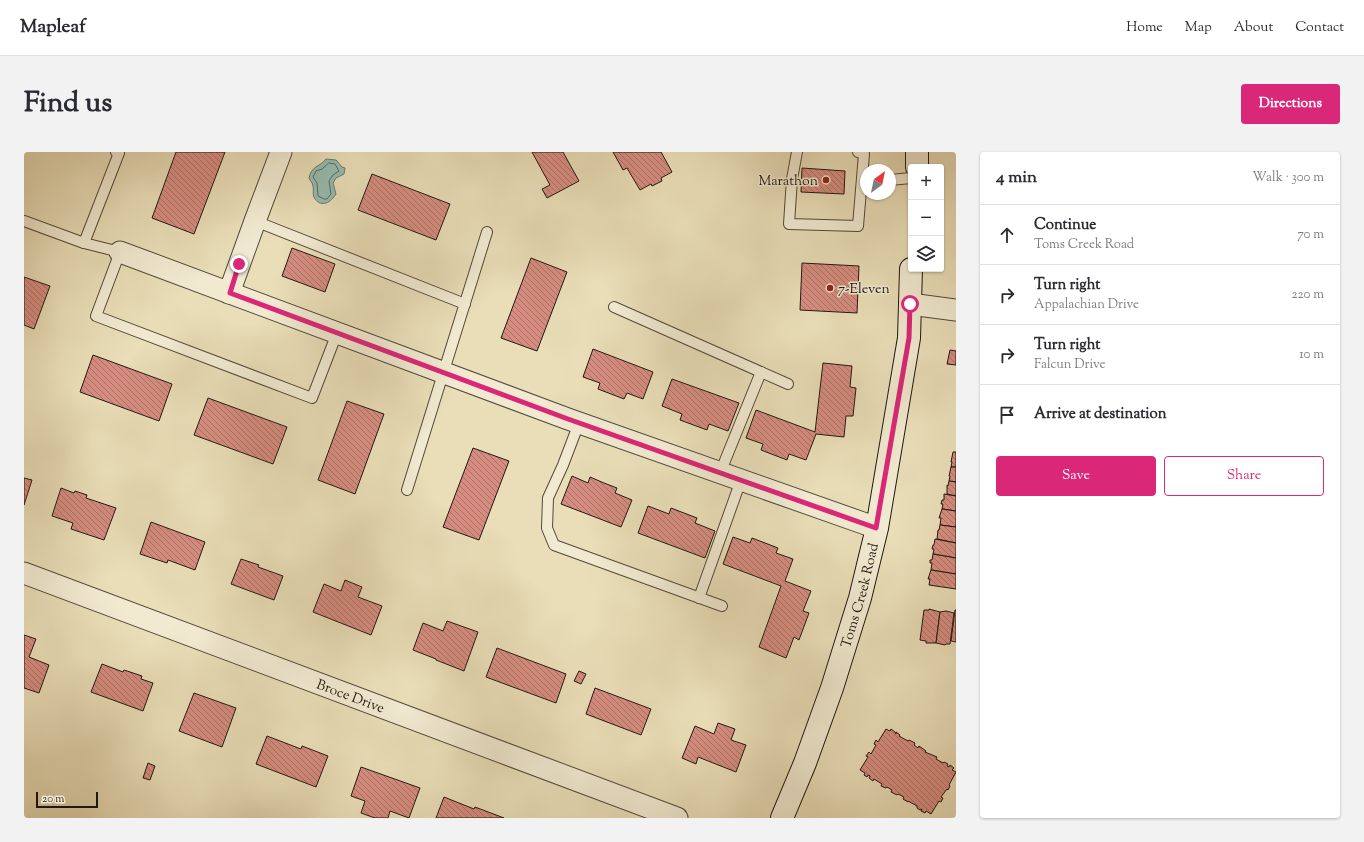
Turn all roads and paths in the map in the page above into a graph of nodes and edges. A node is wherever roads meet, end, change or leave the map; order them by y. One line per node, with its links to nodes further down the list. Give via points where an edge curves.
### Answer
1 (116, 152): 14 (lane, via 120,153)
2 (281, 152): 11 (street)
3 (797, 152): 10 (lane, via 792,179 790,224 858,226)
4 (858, 152): 6 (lane, via 864,154)
5 (918, 152): 7 (main road)
6 (864, 164)
7 (917, 164)
8 (908, 178): 9 (lane)
9 (896, 179)
10 (861, 200)
11 (255, 220): 17 (street); 18 (lane)
12 (24, 221): 14 (lane)
13 (487, 232): 18 (lane)
14 (84, 243): 15 (lane)
15 (120, 252): 17 (street); 22 (lane, via 96,316 312,398)
16 (911, 272): 19 (main road, Toms Creek Road)
17 (230, 293): 22 (street)
18 (465, 304): 24 (lane)
19 (910, 304): 21 (street); 30 (main road, Toms Creek Road, via 909,338)
20 (614, 307): 23 (lane)
21 (956, 310)
22 (337, 333): 24 (street)
23 (761, 372): 25 (lane); 27 (lane)
24 (443, 373): 26 (street); 29 (lane)
25 (788, 384)
26 (578, 423): 27 (street); 32 (lane, via 548,498 547,528 554,545)
27 (720, 473): 28 (street)
28 (741, 480): 30 (street); 32 (lane)
29 (407, 490)
30 (876, 528): 35 (main road, Toms Creek Road, via 860,598 835,681)
31 (24, 573): 34 (street, Broce Drive)
32 (699, 598): 33 (lane)
33 (722, 606)
34 (677, 818)
35 (782, 818)

